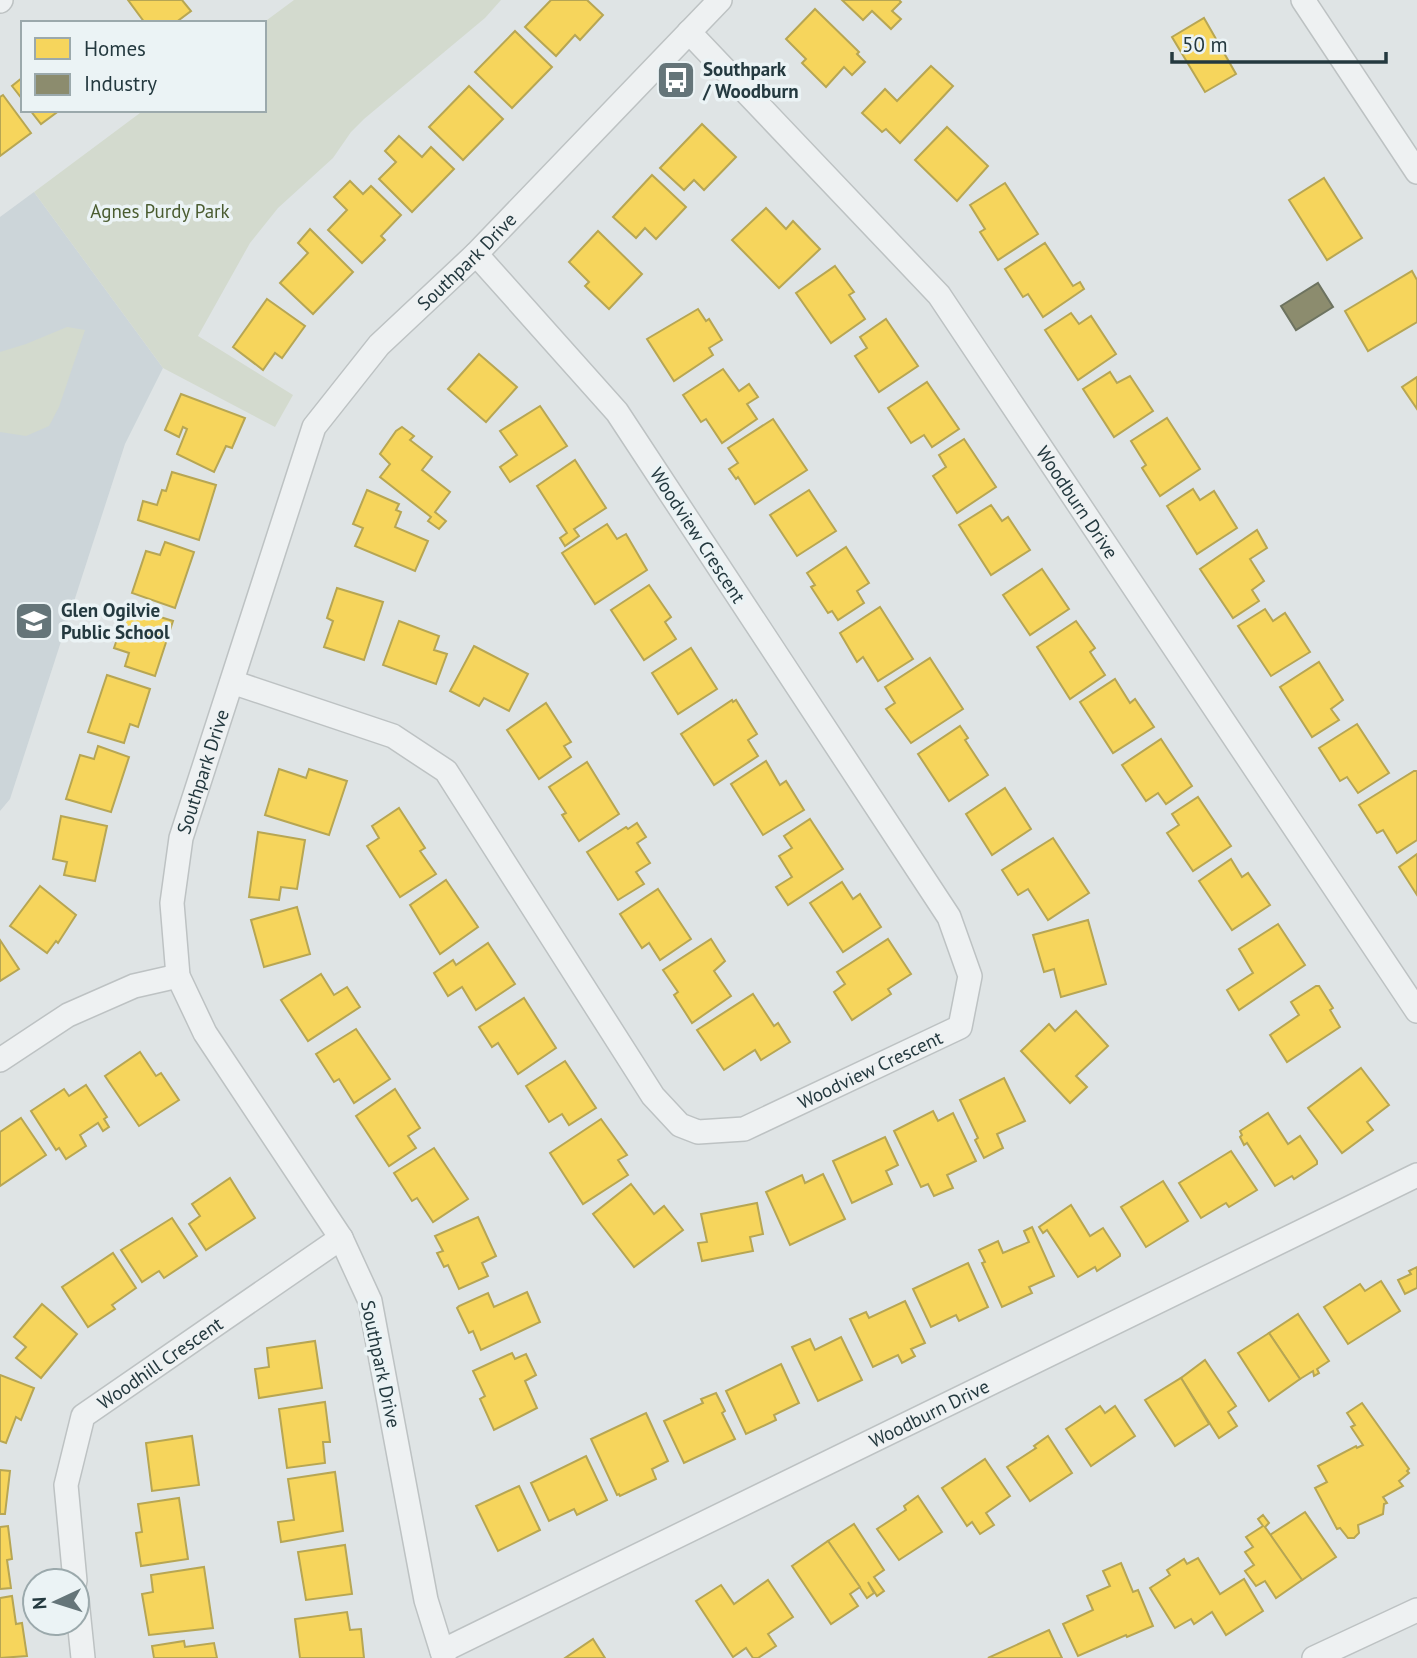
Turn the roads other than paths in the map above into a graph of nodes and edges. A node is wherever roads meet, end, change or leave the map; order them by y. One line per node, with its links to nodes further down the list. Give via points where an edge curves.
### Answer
1 (720, 0): 3 (street, Southpark Drive)
2 (1303, 0): 4 (street)
3 (689, 32): 5 (street, Southpark Drive); 8 (street, Woodburn Drive, via 939,295)
4 (1417, 172)
5 (476, 254): 6 (street, Southpark Drive, via 379,345 314,426); 6 (street, Woodview Crescent, via 617,412 949,917 970,976 960,1027 744,1129 698,1132 680,1125 653,1096 446,771 393,736)
6 (232, 681): 7 (street, Southpark Drive, via 181,838 172,903)
7 (178, 976): 9 (street, via 134,986 68,1015); 11 (street, Southpark Drive, via 205,1033)
8 (1417, 1011)
9 (0, 1060)
10 (1417, 1175): 15 (street, Woodburn Drive)
11 (341, 1238): 12 (street, Woodhill Crescent, via 83,1416 65,1485); 15 (street, Southpark Drive, via 370,1301 426,1600)
12 (74, 1567)
13 (1417, 1610): 17 (street)
14 (81, 1637): 16 (street)
15 (443, 1654)
16 (83, 1658)
17 (1314, 1658)

